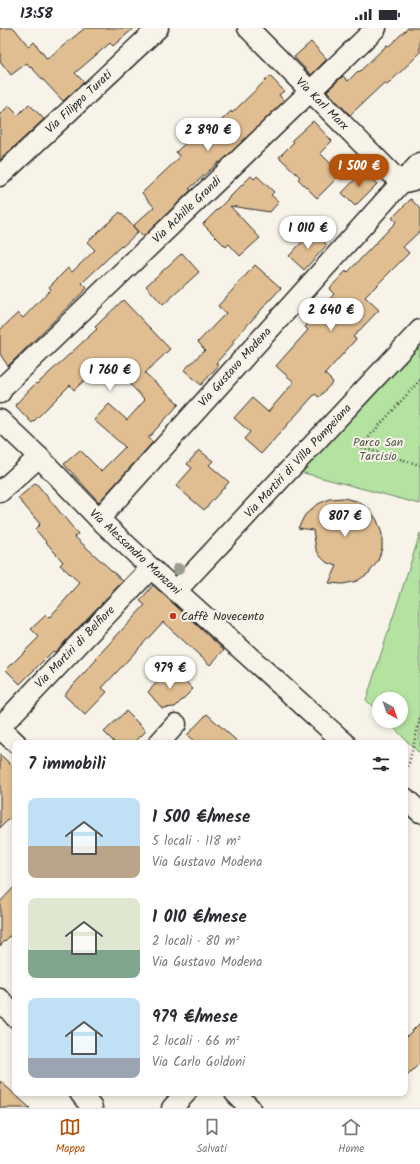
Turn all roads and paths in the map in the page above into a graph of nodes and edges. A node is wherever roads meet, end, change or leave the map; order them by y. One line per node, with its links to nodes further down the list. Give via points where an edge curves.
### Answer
1 (157, 28): 6 (street, Via Filippo Turati)
2 (248, 28): 4 (street, Via Karl Marx)
3 (376, 28): 4 (street, Via Achille Grandi)
4 (309, 92): 7 (street, Via Karl Marx); 10 (street, Via Achille Grandi, via 4,386)
5 (420, 163): 7 (street, Via Gustavo Modena)
6 (0, 176)
7 (410, 182): 15 (street, Via Gustavo Modena)
8 (420, 330): 17 (street, Via Martiri di Villa Pompeiana)
9 (420, 380): 13 (path, via 360,447)
10 (0, 393)
11 (0, 420): 12 (street, Via Alessandro Manzoni)
12 (39, 457): 14 (street); 15 (street, Via Alessandro Manzoni)
13 (420, 465)
14 (0, 492)
15 (99, 519): 16 (street, Via Alessandro Manzoni)
16 (151, 568): 17 (street, Via Alessandro Manzoni); 20 (street, Via Martiri di Belfiore)
17 (176, 591): 23 (street, Via Alessandro Manzoni)
18 (420, 719): 24 (path)
19 (176, 724): 22 (street)
20 (0, 727): 21 (street)
21 (13, 740)
22 (162, 740)
23 (342, 740)
24 (408, 765)
25 (408, 801): 26 (street)
26 (420, 812)
27 (0, 999): 28 (street)
28 (12, 1013)
29 (183, 1096): 31 (street)
30 (238, 1096): 32 (street)
31 (172, 1108)
32 (250, 1108)

